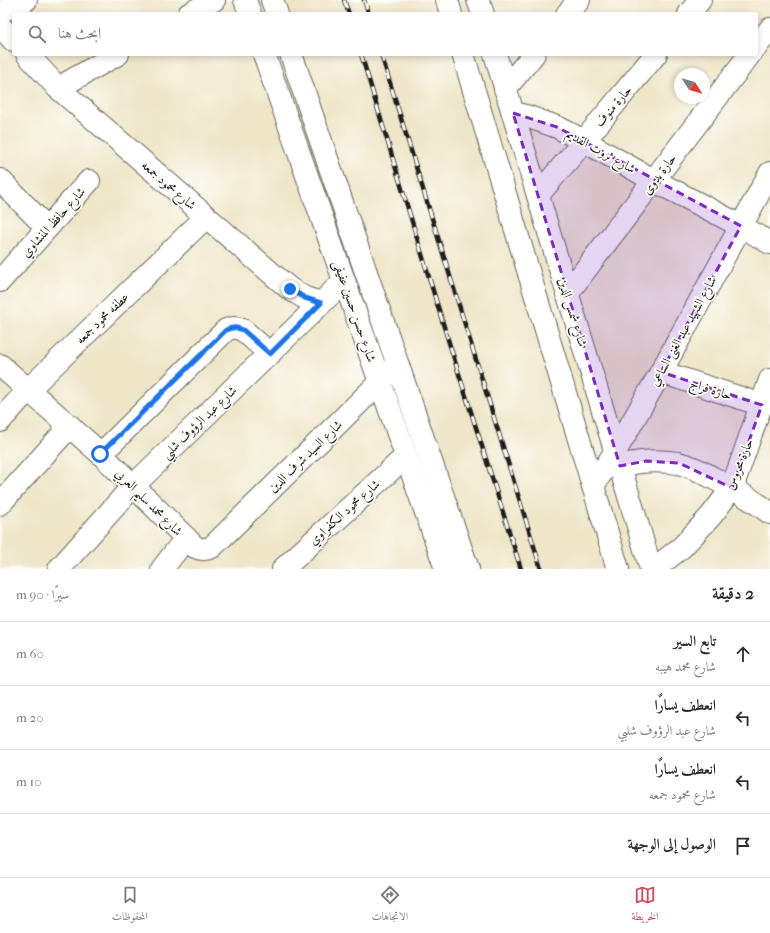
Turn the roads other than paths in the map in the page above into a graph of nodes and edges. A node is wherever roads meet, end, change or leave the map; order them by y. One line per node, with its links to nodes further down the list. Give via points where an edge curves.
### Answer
1 (26, 0): 9 (street)
2 (214, 0): 10 (street)
3 (245, 0): 11 (street)
4 (272, 0): 12 (street)
5 (447, 0): 13 (street)
6 (478, 0): 14 (street)
7 (579, 0): 15 (street)
8 (700, 0): 16 (street)
9 (0, 12)
10 (193, 12)
11 (249, 12)
12 (276, 12)
13 (450, 12)
14 (482, 12)
15 (569, 12)
16 (691, 12)
17 (0, 26): 19 (street)
18 (770, 28): 20 (street)
19 (12, 39)
20 (758, 44)
21 (28, 56): 30 (street, شارع محمود جمعه)
22 (114, 56): 30 (street)
23 (265, 56): 44 (street, شارع حسن حسين عفيفى)
24 (292, 56): 48 (street, شارع حسن حسين عفيفى)
25 (465, 56): 61 (street)
26 (496, 56): 31 (street, شارع شمس الدين)
27 (532, 56): 31 (street)
28 (654, 56): 33 (street, حارة منوف)
29 (748, 56): 36 (street, حارة بدوى)
30 (58, 88): 39 (street, شارع محمود جمعه)
31 (505, 89): 32 (street, شارع شمس الدين)
32 (513, 113): 33 (street, شارع ثروت القديم, via 557,127); 38 (street, شارع شمس الدين)
33 (584, 141): 36 (street, شارع ثروت القديم); 38 (street, حارة منوف)
34 (770, 173): 40 (street, شارع الشهيد عبد الغنى الساعي)
35 (0, 180): 41 (street)
36 (653, 180): 40 (street, شارع ثروت القديم); 45 (street, حارة بدوى)
37 (89, 181): 41 (street, شارع حافظ المنشاوي)
38 (538, 195): 45 (street, شارع شمس الدين)
39 (206, 217): 46 (street, شارع محمود جمعه, via 290,289 305,298); 53 (street, عطفه محمود جمعه)
40 (741, 226): 42 (street, شارع ثروت القديم); 50 (street, شارع الشهيد عبد الغنى الساعي)
41 (47, 228): 43 (street, شارع حافظ المنشاوي)
42 (770, 243)
43 (0, 281)
44 (344, 281): 46 (street, شارع عبد الرؤوف شلبي); 52 (street, شارع حسن حسين عفيفى)
45 (567, 294): 59 (street, شارع شمس الدين)
46 (321, 303): 47 (street, شارع عبد الرؤوف شلبي)
47 (270, 354): 57 (street, via 243,330 226,330); 60 (street, شارع عبد الرؤوف شلبي)
48 (397, 363): 52 (street, شارع السيد شرف الدين); 71 (street, شارع حسن حسين عفيفى)
49 (0, 365): 53 (street, شارع محمد سليم العربي)
50 (661, 372): 54 (street, حارة فراج); 59 (street, شارع الشهيد عبد الغنى الساعي)
51 (770, 380): 54 (street, حارة محروس)
52 (380, 382): 58 (street, شارع حسن حسين عفيفى); 66 (street, شارع السيد شرف الدين)
53 (28, 390): 55 (street, عطفه محمود جمعه); 56 (street, شارع محمد سليم العربي)
54 (762, 405): 62 (street, حارة محروس)
55 (0, 421)
56 (70, 426): 57 (street, شارع محمد سليم العربي); 63 (street)
57 (100, 454): 60 (street, شارع محمد سليم العربي)
58 (406, 456): 69 (street, شارع محمود الكفراوي); 70 (street, شارع حسن حسين عفيفى)
59 (617, 459): 61 (street, شارع الشهيد عبد الغنى الساعي); 62 (street, via 632,462 679,463 695,468); 73 (street, شارع شمس الدين)
60 (133, 486): 65 (street, شارع محمد سليم العربي); 67 (street, شارع عبد الرؤوف شلبي)
61 (593, 486): 72 (street)
62 (732, 488): 64 (street); 73 (street, حارة محروس, via 711,516 682,547)
63 (0, 504)
64 (769, 511)
65 (186, 538): 66 (street, شارع محمد سليم العربي, via 199,549); 68 (street)
66 (212, 547)
67 (59, 569)
68 (162, 569)
69 (283, 569)
70 (446, 569)
71 (468, 569)
72 (618, 569)
73 (652, 569)

